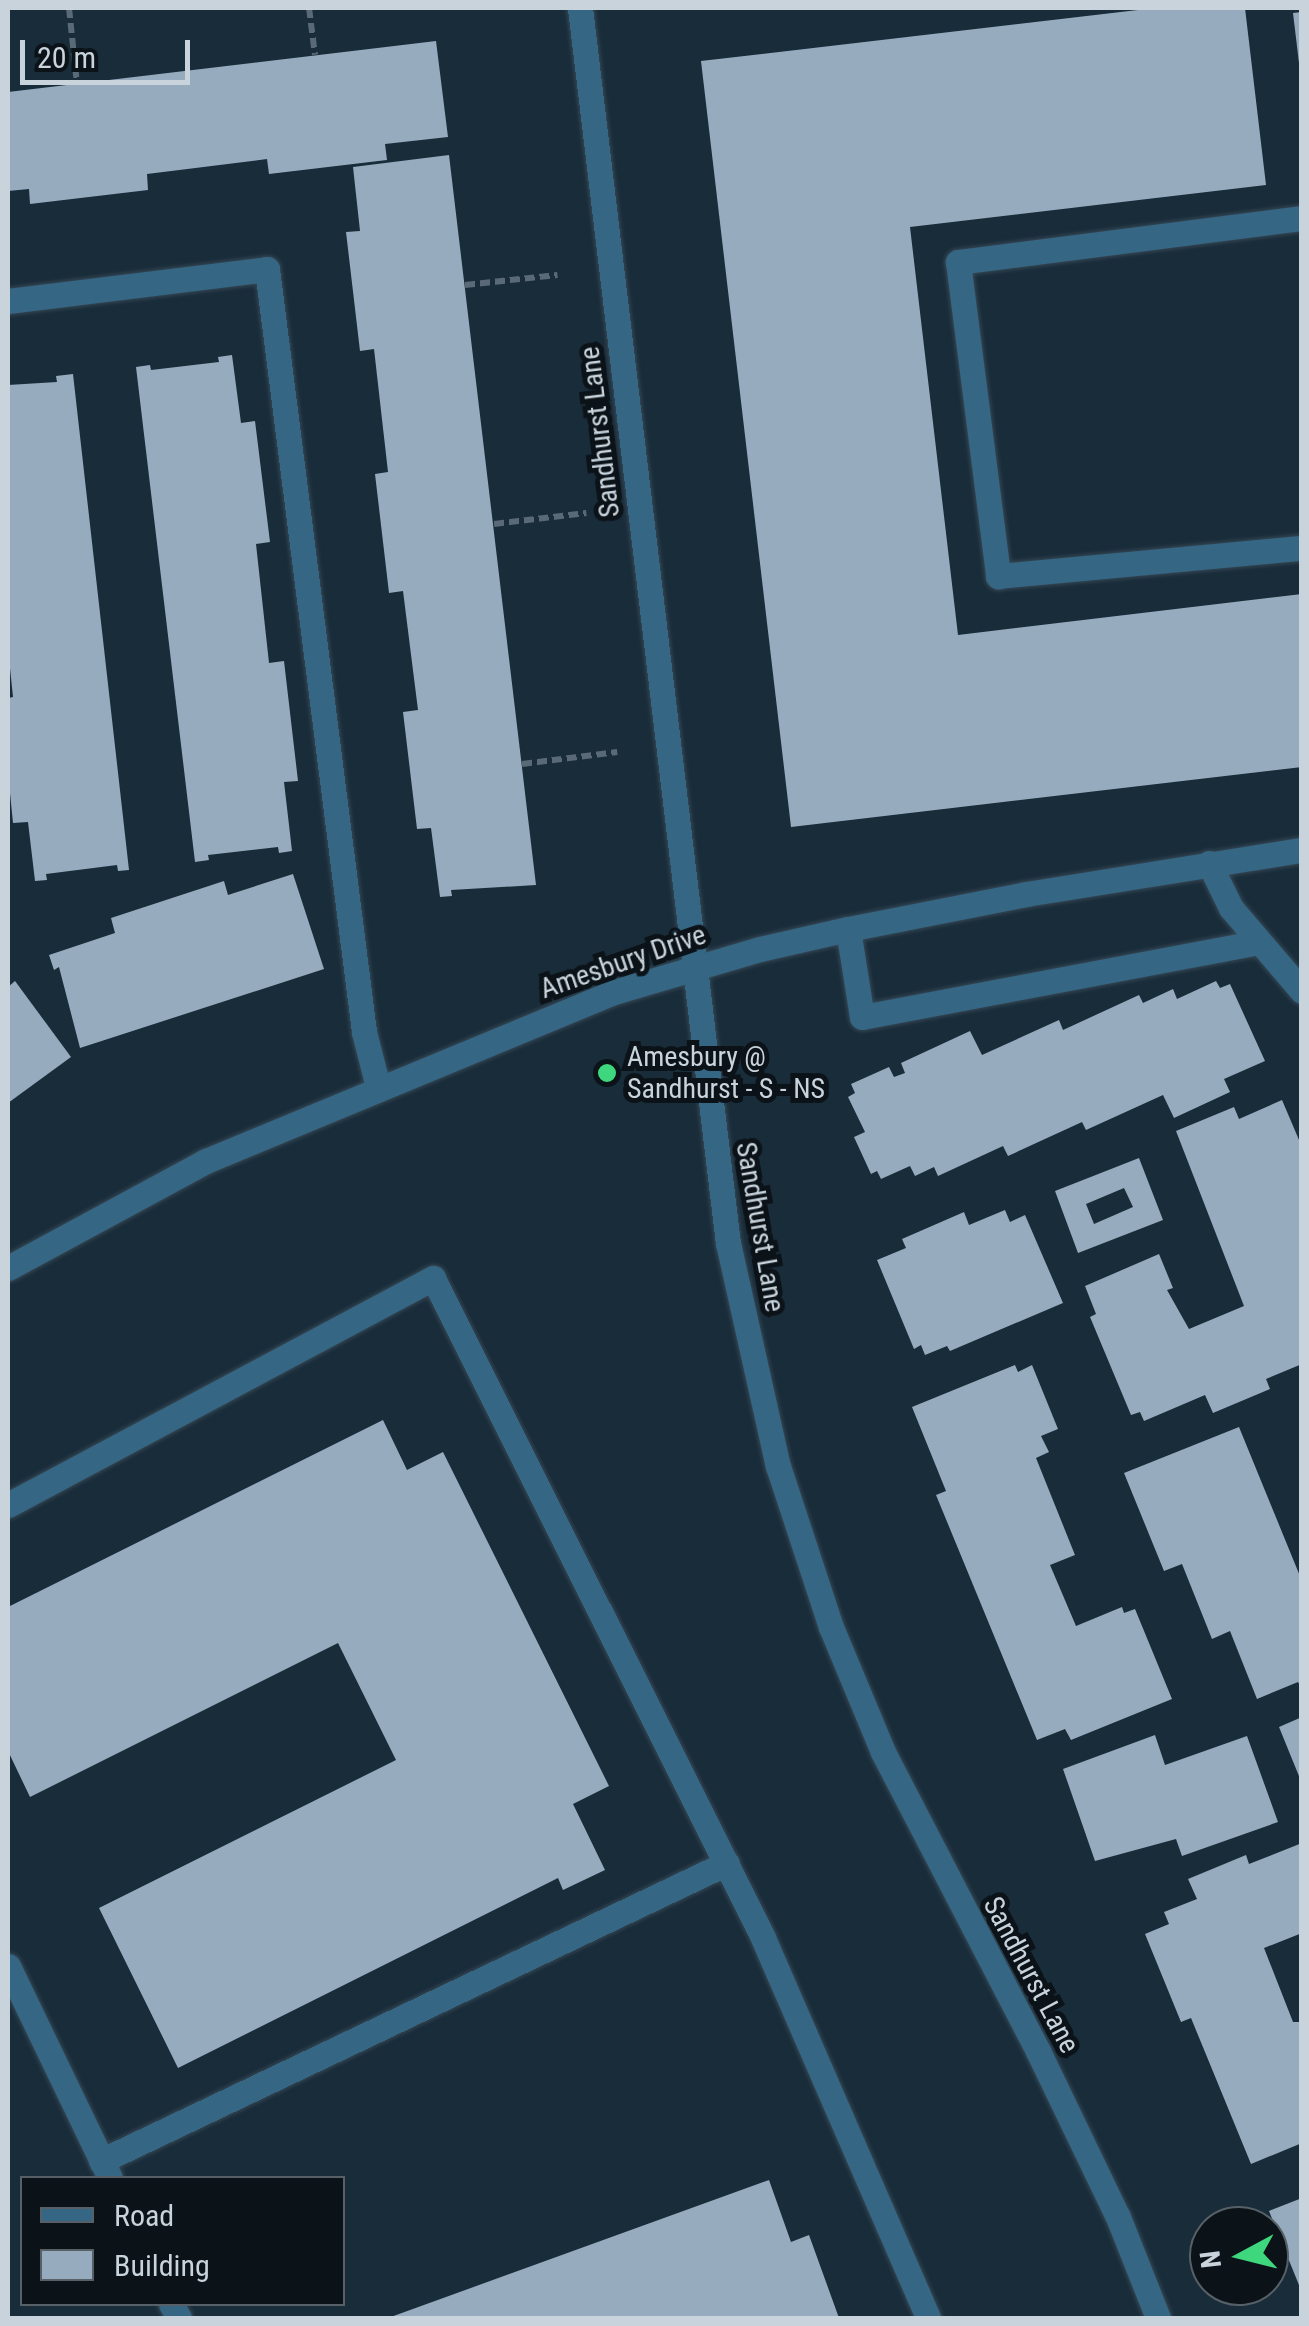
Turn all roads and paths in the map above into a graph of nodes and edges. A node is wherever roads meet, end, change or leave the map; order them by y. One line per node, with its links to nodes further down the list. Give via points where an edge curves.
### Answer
1 (68, 8): 5 (path)
2 (308, 8): 4 (path)
3 (580, 8): 19 (street, Sandhurst Lane)
4 (315, 55)
5 (76, 84)
6 (1302, 218): 12 (street, via 958,262 998,576)
7 (557, 276): 8 (path)
8 (465, 285)
9 (8, 301): 21 (street, via 268,269 364,1032)
10 (586, 513): 11 (path)
11 (494, 524)
12 (1302, 548)
13 (617, 752): 14 (path)
14 (522, 764)
15 (1302, 850): 16 (street, Amesbury Drive)
16 (1209, 863): 17 (street, Amesbury Drive); 18 (street, via 1231,908)
17 (848, 929): 18 (street, via 862,1017); 19 (street, Amesbury Drive)
18 (1258, 942): 20 (street)
19 (692, 967): 21 (street, Amesbury Drive); 28 (street, Sandhurst Lane, via 728,1243 778,1466 830,1627 900,1788 1118,2216)
20 (1302, 991)
21 (378, 1087): 22 (street, Amesbury Drive, via 206,1161)
22 (8, 1268)
23 (8, 1506): 24 (street, via 433,1278)
24 (726, 1864): 26 (street); 27 (street)
25 (8, 1966): 26 (street)
26 (106, 2170)
27 (928, 2318)
28 (1158, 2318)

